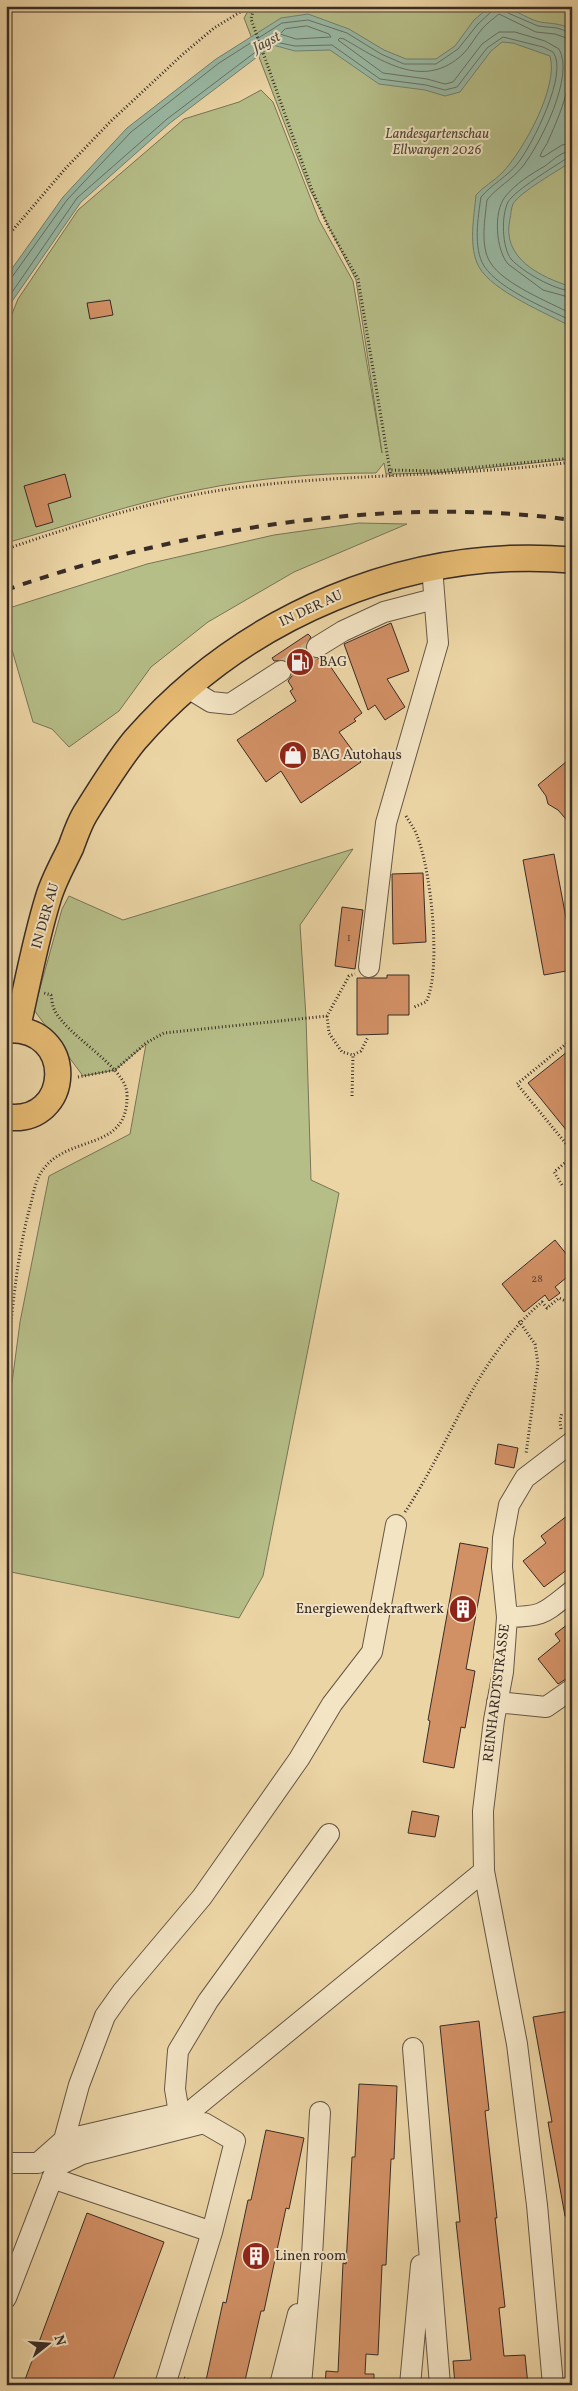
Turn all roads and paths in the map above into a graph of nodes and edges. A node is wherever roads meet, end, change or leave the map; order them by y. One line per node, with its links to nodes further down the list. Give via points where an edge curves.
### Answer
1 (259, 6): 3 (path)
2 (242, 8): 3 (path); 4 (path, via 214,28 110,122)
3 (253, 11): 7 (path, via 251,19 312,190 358,280)
4 (6, 238)
5 (572, 458): 7 (path, via 437,471)
6 (572, 462): 8 (path, via 518,469)
7 (388, 470): 8 (path)
8 (391, 477): 9 (path, via 236,488 177,498)
9 (6, 549)
10 (572, 560): 11 (main road, IN DER AU, via 491,558)
11 (432, 567): 12 (street); 15 (main road, IN DER AU, via 332,597 274,626)
12 (434, 599): 13 (street, via 384,612); 16 (street, via 438,642)
13 (317, 647)
14 (281, 671): 15 (street, via 230,704 211,702)
15 (188, 688): 18 (main road, IN DER AU, via 135,741 85,815 48,898)
16 (391, 807): 17 (street, via 386,823); 19 (path, via 406,816 418,836 428,878 434,952 432,992 426,1002)
17 (369, 967): 20 (path, via 349,976)
18 (27, 989): 21 (main road, IN DER AU); 25 (path, via 51,994 54,1009 62,1021)
19 (414, 1007)
20 (328, 1016): 24 (path, via 329,1033 342,1052); 25 (path, via 164,1032)
21 (12, 1030): 26 (main road, via 32,1033 45,1041 54,1053)
22 (368, 1037): 24 (path, via 361,1051)
23 (572, 1039): 29 (path, via 516,1084)
24 (353, 1055): 27 (path)
25 (115, 1070): 26 (path); 34 (path, via 127,1092 120,1126 108,1135 54,1158 42,1172 34,1191 16,1278)
26 (58, 1082): 28 (main road, via 53,1096 43,1108 31,1115)
27 (352, 1096)
28 (6, 1117)
29 (572, 1151)
30 (572, 1157): 31 (path, via 554,1172)
31 (562, 1185)
32 (572, 1304): 33 (path, via 558,1298 547,1308 542,1302)
33 (519, 1321): 36 (path, via 530,1334 538,1364 525,1455); 37 (path, via 481,1373 418,1492)
34 (6, 1364)
35 (572, 1442): 36 (street, REINHARDTSTRASSE)
36 (531, 1474): 39 (street, REINHARDTSTRASSE, via 525,1478 509,1505 503,1538)
37 (396, 1525): 47 (street, via 372,1652 332,1704 299,1759 202,1897 105,2016 79,2085)
38 (572, 1591): 39 (street, via 548,1611 534,1617)
39 (507, 1617): 41 (street, REINHARDTSTRASSE)
40 (572, 1690): 41 (street, via 546,1707)
41 (497, 1702): 43 (street, REINHARDTSTRASSE, via 483,1811)
42 (329, 1834): 46 (street, via 208,2001 178,2051 175,2089)
43 (484, 1862): 46 (street, via 228,2081 192,2110); 59 (street, REINHARDTSTRASSE, via 517,2044 537,2205)
44 (413, 2048): 50 (street)
45 (320, 2112): 52 (street)
46 (178, 2113): 47 (street)
47 (64, 2140): 48 (street, via 38,2162)
48 (6, 2163)
49 (52, 2178): 51 (street); 51 (street, via 57,2166 82,2154 204,2124 235,2141); 53 (street)
50 (426, 2210): 57 (street); 58 (street)
51 (212, 2232): 54 (street)
52 (312, 2256): 55 (street); 56 (street)
53 (6, 2298)
54 (165, 2385)
55 (280, 2385)
56 (302, 2385)
57 (410, 2385)
58 (440, 2385)
59 (553, 2385)

